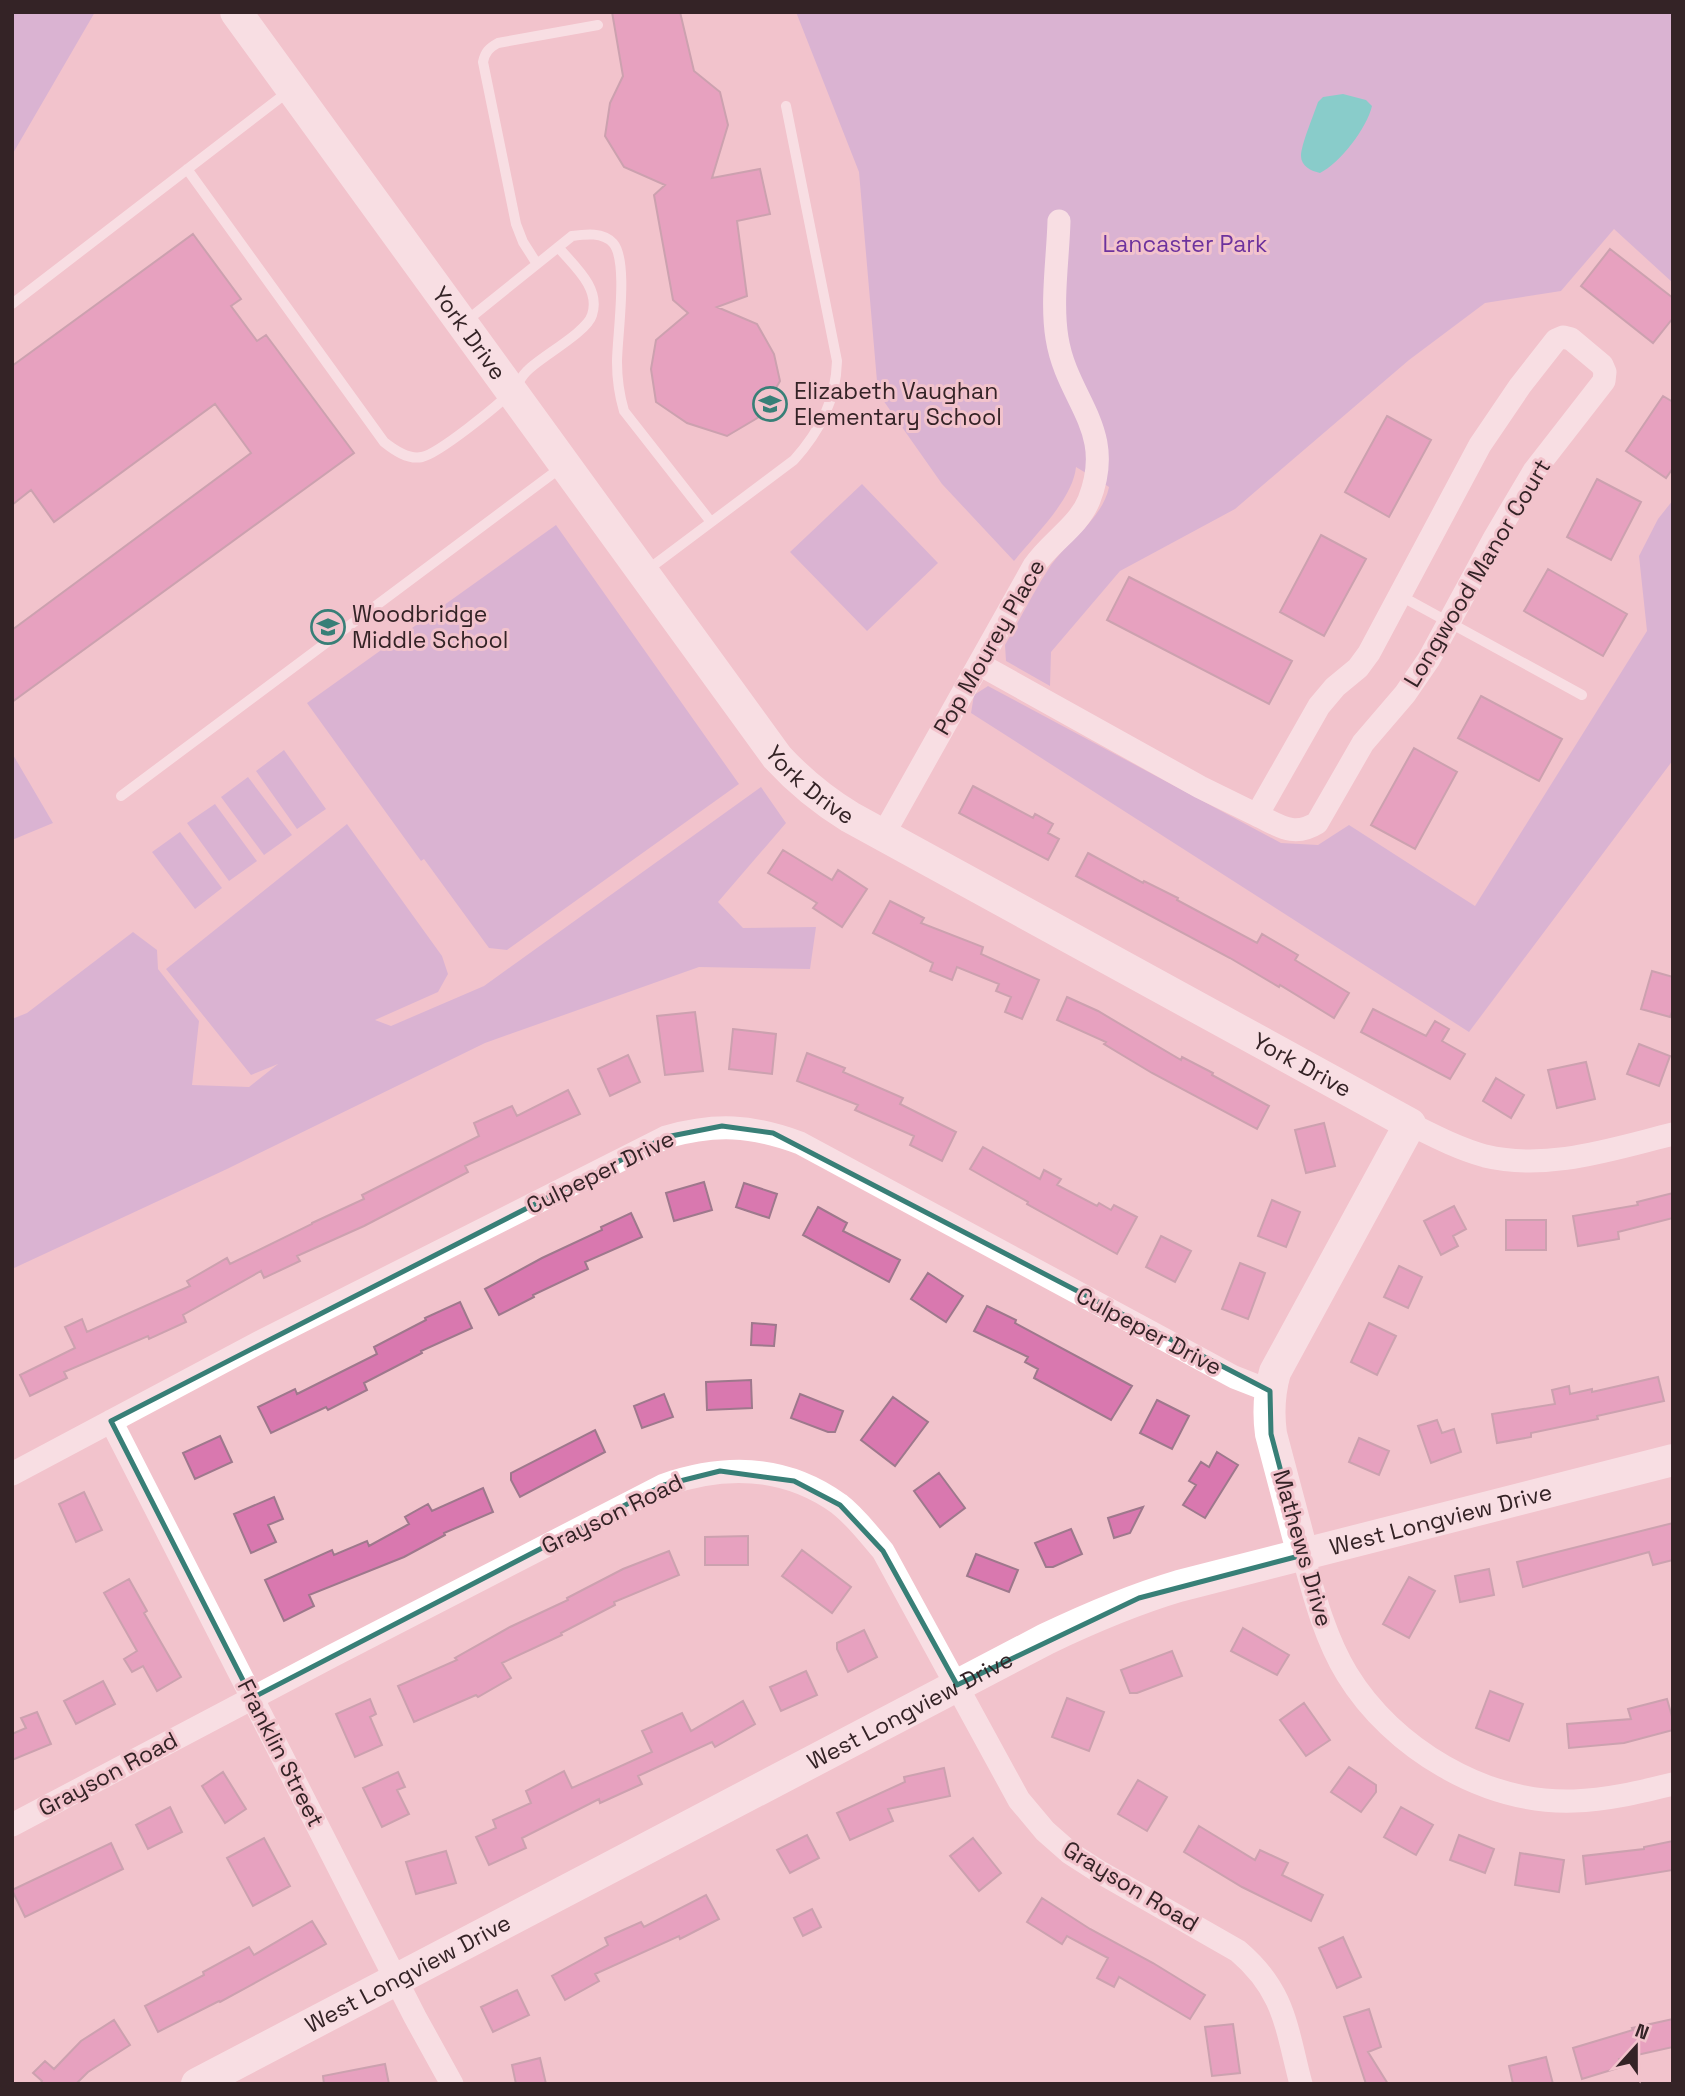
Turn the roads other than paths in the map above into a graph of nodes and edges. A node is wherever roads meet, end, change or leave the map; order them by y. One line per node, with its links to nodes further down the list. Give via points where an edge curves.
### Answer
1 (236, 12): 3 (street, York Drive)
2 (598, 25): 8 (lane, via 498,43 484,55 516,224)
3 (292, 89): 5 (lane); 10 (street, York Drive)
4 (786, 106): 13 (lane, via 837,360 833,396 811,441 794,460)
5 (187, 169): 9 (lane); 11 (lane, via 394,450 420,458 431,454)
6 (1059, 221): 17 (street, Pop Mourey Place, via 1057,338 1094,432 1097,471 1084,510 1039,558)
7 (558, 247): 8 (lane); 11 (lane, via 589,283 592,316 526,371); 13 (lane, via 572,236 594,234 613,242 622,260 617,361 624,411)
8 (537, 264): 10 (lane)
9 (12, 304)
10 (463, 323): 11 (street, York Drive)
11 (513, 390): 12 (street, York Drive)
12 (565, 464): 14 (street, York Drive); 19 (lane)
13 (711, 522): 14 (lane)
14 (643, 573): 21 (street, York Drive, via 799,782 819,799)
15 (1399, 594): 16 (lane); 16 (street, Longwood Manor Court, via 1480,445 1556,340 1571,339 1602,365 1604,381 1534,471); 20 (street, Longwood Manor Court, via 1364,661 1319,706)
16 (1449, 622): 18 (lane); 20 (street, Longwood Manor Court, via 1405,694 1363,743 1317,823 1291,831)
17 (979, 664): 20 (street, Longwood Manor Court); 21 (street, Pop Mourey Place)
18 (1581, 695)
19 (121, 796)
20 (1257, 815)
21 (883, 835): 22 (street, York Drive)
22 (1410, 1124): 23 (street, York Drive, via 1487,1156 1540,1161 1631,1147); 24 (street, Mathews Drive, via 1275,1371)
23 (1673, 1134)
24 (1270, 1391): 25 (street, Culpeper Drive, via 1234,1377 800,1143 773,1133 722,1126 666,1137); 28 (street, Mathews Drive, via 1271,1434)
25 (111, 1421): 27 (street, Culpeper Drive); 30 (street, Franklin Street)
26 (1673, 1460): 28 (street, West Longview Drive)
27 (12, 1474)
28 (1303, 1555): 29 (street, West Longview Drive, via 1139,1598); 31 (street, Mathews Drive, via 1323,1624 1347,1674 1382,1720 1435,1761 1476,1782 1551,1800 1614,1797)
29 (957, 1685): 30 (street, Grayson Road, via 883,1551 840,1505 794,1481 720,1471 664,1485); 33 (street, West Longview Drive); 36 (street, Grayson Road, via 1019,1800 1045,1831 1098,1871 1238,1951 1256,1966 1281,2006)
30 (252, 1698): 32 (street, Grayson Road); 33 (street, Franklin Street)
31 (1673, 1784)
32 (12, 1825)
33 (396, 1979): 34 (street, West Longview Drive); 35 (street, Franklin Street)
34 (197, 2084)
35 (452, 2084)
36 (1301, 2084)

